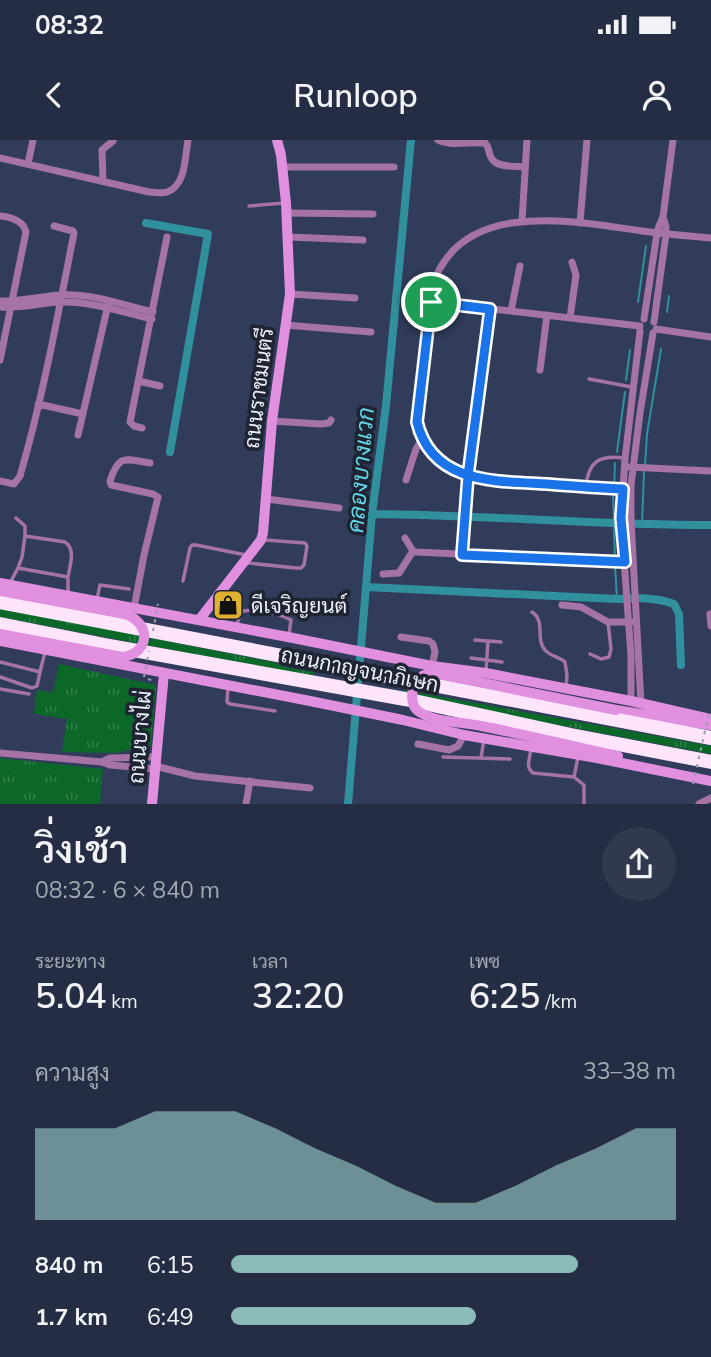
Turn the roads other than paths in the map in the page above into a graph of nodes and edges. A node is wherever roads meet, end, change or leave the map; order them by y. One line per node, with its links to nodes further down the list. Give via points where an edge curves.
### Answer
1 (33, 140): 10 (street)
2 (188, 140): 14 (street, via 182,173 169,191 149,192)
3 (438, 140): 13 (street, via 485,143 496,163)
4 (527, 140): 13 (street)
5 (673, 140): 22 (street, via 659,226)
6 (113, 141): 14 (street, via 102,150)
7 (587, 141): 20 (street)
8 (278, 142): 11 (main road, ถนนราชมนตรี)
9 (0, 158): 10 (street)
10 (28, 164): 14 (street)
11 (283, 167): 12 (street); 16 (main road, ถนนราชมนตรี)
12 (394, 167)
13 (526, 167): 19 (street)
14 (103, 181)
15 (249, 206): 16 (lane)
16 (286, 208): 17 (street); 24 (main road, ถนนราชมนตรี)
17 (373, 214)
18 (0, 216): 34 (street, via 26,228)
19 (522, 221): 20 (street); 33 (street, via 473,236 459,246 437,272)
20 (580, 223): 22 (street)
21 (54, 226): 31 (street, via 74,233)
22 (662, 234): 25 (street); 42 (street); 44 (street)
23 (167, 237): 39 (street)
24 (289, 237): 26 (street); 29 (main road, ถนนราชมนตรี)
25 (711, 238)
26 (363, 240)
27 (572, 262): 41 (street, via 576,275)
28 (520, 265): 38 (street)
29 (290, 294): 30 (street); 43 (main road, ถนนราชมนตรี)
30 (355, 298)
31 (61, 299): 34 (street); 35 (street, via 83,296); 53 (street)
32 (0, 301): 34 (street)
33 (431, 302): 37 (street); 59 (street, via 417,422)
34 (11, 305): 36 (street); 47 (street)
35 (109, 305): 39 (street); 54 (street)
36 (0, 307)
37 (490, 309): 38 (street); 63 (street)
38 (511, 311): 40 (street)
39 (152, 315): 50 (street)
40 (547, 315): 41 (street); 48 (street)
41 (570, 318): 42 (street)
42 (641, 325): 44 (street, via 652,320); 44 (street, via 646,335); 52 (street)
43 (285, 326): 45 (street); 56 (main road, ถนนราชมนตรี)
44 (654, 328): 46 (street); 61 (street)
45 (370, 332)
46 (711, 337)
47 (0, 360)
48 (540, 370)
49 (589, 379): 52 (lane)
50 (139, 381): 51 (street); 57 (street, via 130,422)
51 (160, 386)
52 (634, 387): 61 (street)
53 (38, 404): 54 (street); 65 (street, via 18,481)
54 (83, 414): 58 (street)
55 (331, 420): 56 (street, via 320,424)
56 (272, 421): 68 (main road, ถนนราชมนตรี)
57 (142, 428)
58 (78, 435)
59 (422, 440): 63 (street, via 432,454); 64 (street)
60 (149, 463): 89 (street, via 121,461 110,481 158,497)
61 (628, 464): 62 (street); 66 (lane, via 611,457 597,461 587,472); 67 (street); 78 (street)
62 (711, 471)
63 (468, 476): 66 (street); 75 (street)
64 (406, 480)
65 (0, 481)
66 (586, 486): 67 (street)
67 (623, 489): 77 (street)
68 (266, 499): 69 (street); 73 (main road, ถนนราชมนตรี)
69 (339, 508)
70 (16, 518): 71 (lane, via 25,526)
71 (24, 536): 79 (lane); 81 (lane, via 69,543)
72 (405, 538): 74 (street)
73 (261, 540): 76 (main road); 76 (lane, via 305,543 304,565 296,568)
74 (413, 551): 75 (street); 80 (street, via 399,573)
75 (462, 555): 77 (street)
76 (245, 559): 82 (lane, via 192,545); 92 (main road)
77 (618, 561): 78 (street); 94 (street)
78 (634, 562): 95 (street)
79 (18, 568): 81 (lane); 83 (lane)
80 (383, 574)
81 (68, 577): 85 (lane)
82 (183, 581)
83 (3, 586): 85 (main road); 99 (main road, bridge, via 125,614 145,632 136,652 122,657)
84 (129, 589): 86 (lane, via 100,585)
85 (68, 596): 86 (main road)
86 (97, 601): 89 (main road)
87 (0, 602): 126 (highway, ถนนกาญจนาภิเษก)
88 (562, 605): 93 (street, via 581,607)
89 (134, 608): 92 (main road)
90 (532, 612): 119 (lane, via 538,618 543,647 565,662)
91 (710, 614): 97 (street)
92 (199, 621): 98 (main road)
93 (608, 622): 94 (street); 107 (lane, via 610,657)
94 (629, 622): 95 (street); 121 (street)
95 (638, 622): 121 (street)
96 (0, 624): 136 (highway, ถนนกาญจนาภิเษก, via 405,699)
97 (711, 626)
98 (237, 628): 100 (main road); 100 (lane, via 240,612 248,609 289,618)
99 (0, 634)
100 (288, 637): 112 (main road)
101 (401, 637): 112 (street, via 433,644)
102 (475, 640): 104 (lane)
103 (0, 641): 106 (main road)
104 (488, 641): 105 (lane); 109 (lane)
105 (500, 642)
106 (45, 650): 113 (lane); 115 (main road)
107 (590, 654)
108 (471, 658): 109 (lane)
109 (486, 660): 111 (lane); 114 (lane)
110 (0, 662): 113 (lane)
111 (502, 662)
112 (432, 666): 114 (main road)
113 (40, 672): 116 (lane, via 37,686 32,688)
114 (486, 673): 119 (main road)
115 (164, 674): 117 (main road); 137 (main road, ถนนบางไผ่)
116 (0, 677)
117 (228, 685): 122 (lane, via 230,704); 125 (main road)
118 (0, 689): 120 (lane)
119 (565, 689): 121 (main road)
120 (29, 694)
121 (636, 703): 123 (main road)
122 (275, 711)
123 (710, 716)
124 (711, 726): 138 (main road, bridge, via 435,673 421,677 412,690 416,710 425,716)
125 (464, 736): 127 (main road); 128 (street, via 449,750)
126 (711, 738)
127 (484, 739): 129 (main road); 133 (lane)
128 (418, 744)
129 (531, 747): 131 (main road); 139 (lane, via 530,770)
130 (0, 753): 135 (street)
131 (579, 755): 139 (lane); 141 (main road)
132 (443, 757): 133 (lane)
133 (481, 758): 134 (lane)
134 (510, 759)
135 (102, 762): 137 (street); 137 (street, via 110,758)
136 (711, 762)
137 (155, 764): 140 (street, via 195,776); 144 (main road, ถนนบางไผ่)
138 (711, 773)
139 (574, 777): 146 (lane, via 584,785)
140 (250, 780): 142 (street); 145 (street)
141 (711, 781)
142 (310, 788)
143 (711, 797): 147 (street)
144 (152, 804)
145 (246, 804)
146 (584, 804)
147 (699, 804)

